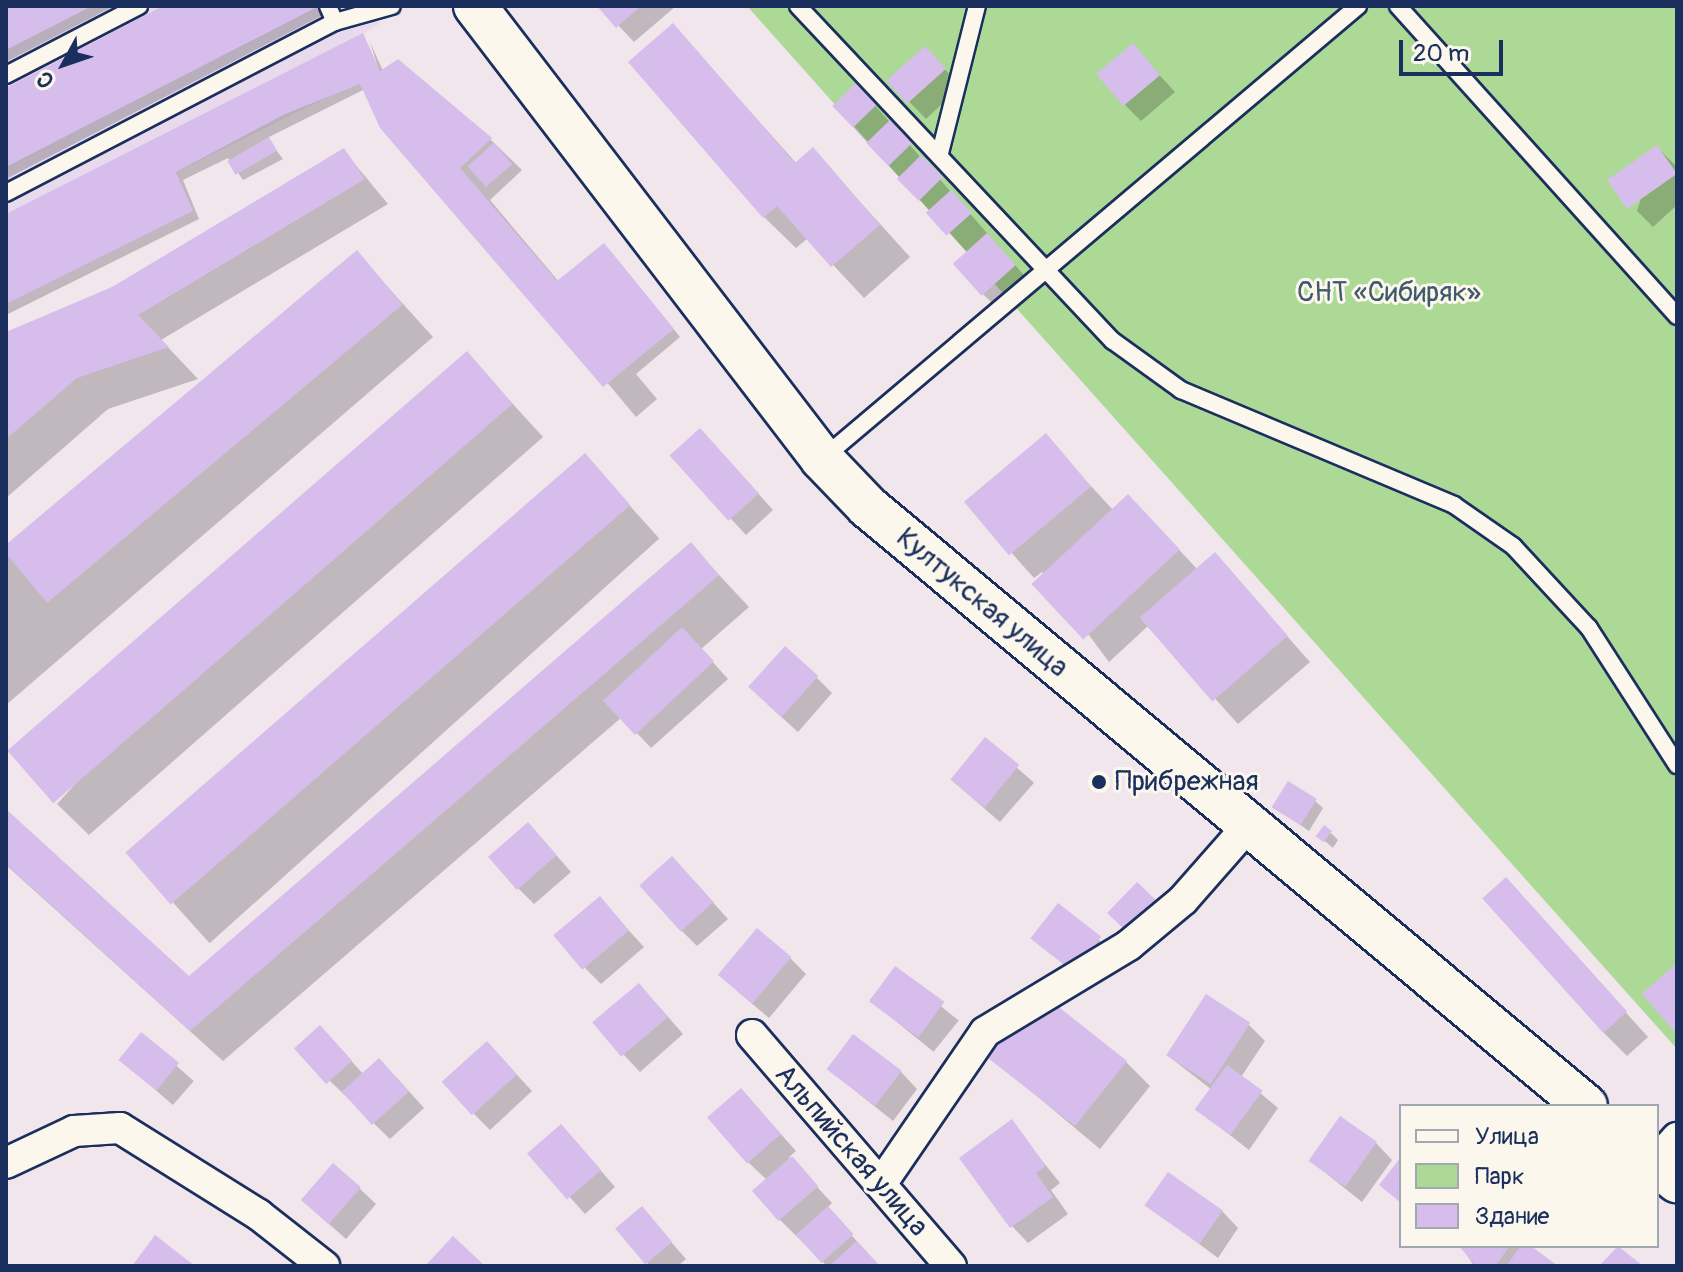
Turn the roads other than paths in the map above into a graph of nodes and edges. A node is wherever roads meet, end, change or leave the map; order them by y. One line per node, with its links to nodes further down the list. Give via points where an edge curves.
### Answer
1 (139, 6): 9 (lane)
2 (392, 6): 8 (lane)
3 (475, 6): 14 (main road, Култукская улица)
4 (798, 6): 10 (lane)
5 (977, 6): 10 (lane)
6 (1358, 6): 12 (lane)
7 (1398, 6): 13 (lane)
8 (332, 14): 11 (lane)
9 (6, 75)
10 (940, 153): 12 (lane)
11 (6, 193)
12 (1046, 268): 14 (lane); 15 (lane, via 1113,341 1181,390 1454,505 1513,546 1589,628)
13 (1677, 316)
14 (822, 459): 16 (main road, Култукская улица, via 868,507)
15 (1677, 765)
16 (1249, 825): 18 (main road, Култукская улица); 24 (street, via 1183,900 1129,945 985,1032)
17 (752, 1035): 24 (street, Альпийская улица)
18 (1584, 1104)
19 (1677, 1138): 20 (street)
20 (1659, 1160)
21 (6, 1163): 25 (street, via 74,1131 120,1128 259,1215)
22 (1659, 1165): 23 (main road)
23 (1677, 1181)
24 (881, 1184): 26 (street, Альпийская улица)
25 (324, 1266)
26 (951, 1266)

